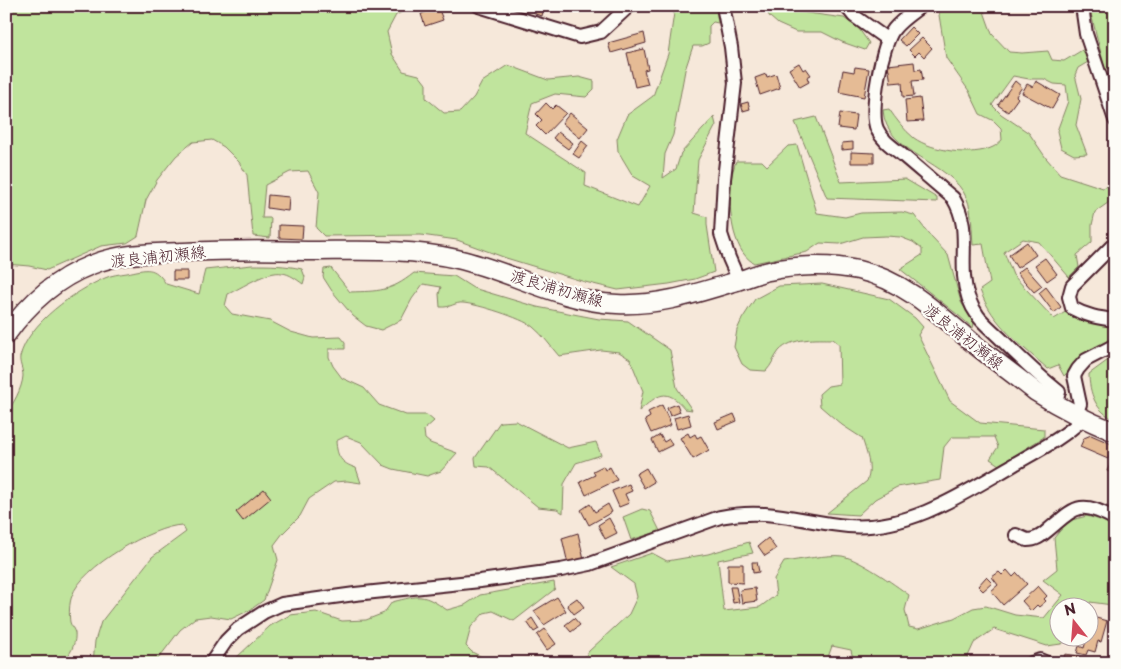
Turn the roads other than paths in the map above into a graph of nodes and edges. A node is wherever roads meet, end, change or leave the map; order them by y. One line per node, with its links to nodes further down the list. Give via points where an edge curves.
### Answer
1 (479, 6): 2 (street, via 580,37 602,32)
2 (628, 6)
3 (723, 6): 10 (street, via 735,83 721,234)
4 (846, 6): 7 (street, via 854,16)
5 (920, 6): 7 (street, via 894,29)
6 (1082, 6): 8 (street, via 1086,34)
7 (888, 40): 14 (street, via 882,58 874,115 877,128 886,142 953,198 960,209 964,229 964,276 972,305 978,316 1027,366 1059,392)
8 (1115, 120)
9 (1115, 243): 11 (street, via 1072,286 1069,297 1072,308 1078,312)
10 (739, 281): 12 (main road, 渡良浦初瀬線, via 653,303 597,303 525,282 491,268 420,252 238,250 153,253 119,257 70,275 35,300); 14 (main road, 渡良浦初瀬線, via 767,271 821,266 860,270 881,277 910,293)
11 (1115, 320)
12 (6, 335)
13 (1115, 345): 15 (street, via 1086,360 1074,376)
14 (1055, 405): 15 (main road, 渡良浦初瀬線)
15 (1080, 417): 16 (main road, 渡良浦初瀬線); 19 (street, via 1074,428 945,503 926,513 888,524 849,526 778,514 739,513 590,564 561,570 282,604 238,629)
16 (1115, 432)
17 (1115, 519): 18 (street, via 1094,509 1079,508 1069,512 1039,538 1027,540)
18 (1016, 535)
19 (211, 663)
20 (1032, 663): 21 (street, via 1040,660)
21 (1047, 663)

